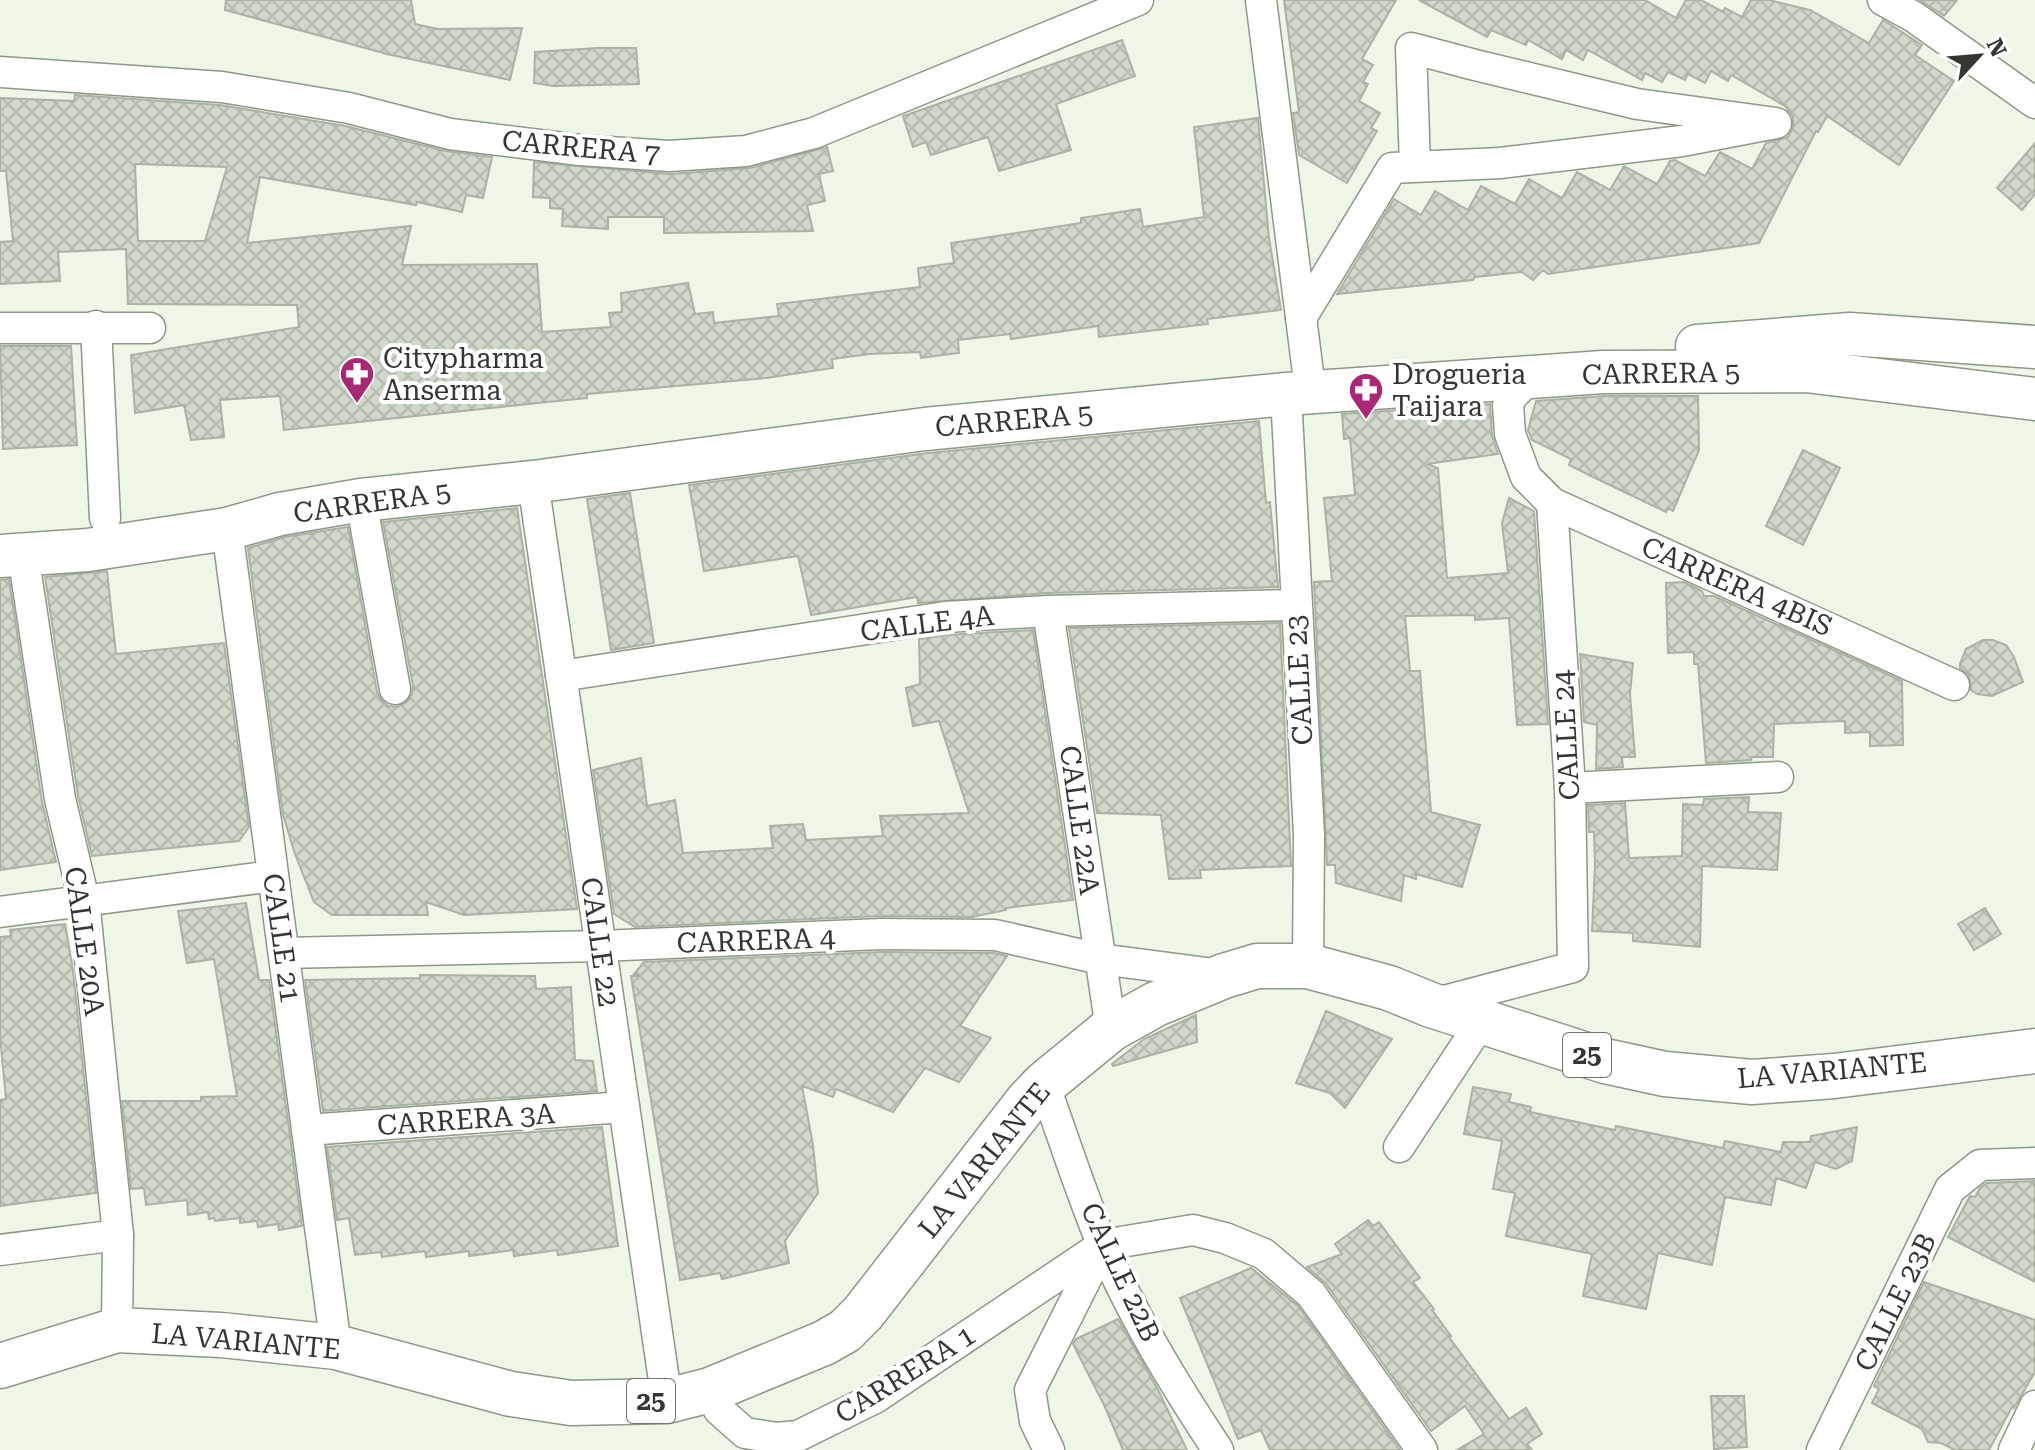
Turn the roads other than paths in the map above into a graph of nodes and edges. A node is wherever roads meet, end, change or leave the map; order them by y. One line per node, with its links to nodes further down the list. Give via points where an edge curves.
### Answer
1 (1138, 0): 4 (street, CARRERA 7, via 814,133 746,151 669,156 450,134 349,108 222,87)
2 (1261, 0): 7 (street, CALLE 23)
3 (1883, 0): 5 (street)
4 (0, 72)
5 (2035, 103)
6 (1415, 166): 6 (street, via 1514,161 1682,141 1776,123 1637,104 1411,48); 7 (street, via 1392,168)
7 (1301, 318): 13 (street, CALLE 23)
8 (96, 326): 9 (street); 10 (street); 18 (street)
9 (0, 328)
10 (150, 328)
11 (2035, 347): 13 (street, CARRERA 5, via 1850,334)
12 (1530, 378): 13 (street, CARRERA 5); 14 (street, CARRERA 5, via 1603,372 1806,371); 17 (street, CARRERA 4BIS, via 1508,405 1510,434 1526,477)
13 (1297, 384): 15 (street, CARRERA 5); 18 (street, CARRERA 5, via 1210,381 850,419); 21 (street, CALLE 23)
14 (2035, 399)
15 (533, 482): 16 (street, CARRERA 5); 23 (street, CALLE 22)
16 (361, 500): 19 (street, CARRERA 5); 25 (street)
17 (1552, 503): 24 (street, CARRERA 4BIS); 27 (street, CALLE 24)
18 (105, 518): 20 (street, CARRERA 5)
19 (227, 529): 20 (street, CARRERA 5, via 88,550); 28 (street, CALLE 21)
20 (8, 547): 29 (street, CALLE 20A)
21 (1295, 605): 22 (street, CALLE 4A); 34 (street, CALLE 23, via 1309,835)
22 (1048, 611): 23 (street, CALLE 4A, via 945,617); 33 (street, CALLE 22A)
23 (561, 676): 31 (street, CALLE 22)
24 (1954, 685)
25 (395, 689)
26 (1778, 777): 27 (street)
27 (1570, 788): 36 (street, CALLE 24, via 1573,967)
28 (273, 876): 29 (street); 32 (street, CALLE 21)
29 (84, 900): 30 (street); 45 (street, CALLE 20A)
30 (0, 912)
31 (601, 946): 32 (street, CARRERA 4); 33 (street, CARRERA 4, via 881,934 995,935); 41 (street, CALLE 22)
32 (284, 953): 42 (street, CALLE 21)
33 (1100, 959): 35 (street, CARRERA 4); 38 (street, CALLE 22A)
34 (1308, 966): 35 (main road, LA VARIANTE / 25, via 1257,966); 36 (main road, LA VARIANTE / 25)
35 (1224, 976): 38 (main road, LA VARIANTE / 25)
36 (1431, 1005): 37 (main road, LA VARIANTE / 25)
37 (1482, 1021): 39 (main road, LA VARIANTE / 25, via 1620,1064 1752,1082); 43 (street)
38 (1111, 1029): 40 (main road, LA VARIANTE / 25)
39 (2035, 1051)
40 (1044, 1084): 46 (street, CALLE 22B); 51 (main road, LA VARIANTE / 25, via 845,1331)
41 (624, 1107): 42 (street, CARRERA 3A); 52 (street, CALLE 22)
42 (307, 1130): 49 (street, CALLE 21)
43 (1399, 1147)
44 (2035, 1163): 57 (street, CALLE 23B, via 1980,1165 1950,1189)
45 (118, 1235): 47 (street); 48 (street, CALLE 20A)
46 (1103, 1245): 51 (street, CARRERA 1, via 875,1398 798,1436 745,1433 719,1410); 54 (street, via 1030,1390 1035,1421); 55 (street, CALLE 22B, via 1186,1402); 56 (street, CARRERA 1, via 1193,1230 1264,1254 1311,1294)
47 (0, 1250)
48 (117, 1330): 49 (main road, LA VARIANTE / 25); 50 (main road, LA VARIANTE / 25)
49 (336, 1347): 52 (main road, LA VARIANTE / 25, via 511,1394 571,1403)
50 (0, 1366)
51 (710, 1390): 52 (main road, LA VARIANTE / 25)
52 (667, 1401)
53 (2035, 1406): 58 (street)
54 (1049, 1450)
55 (1218, 1450)
56 (1422, 1450)
57 (1822, 1450)
58 (2014, 1450)

